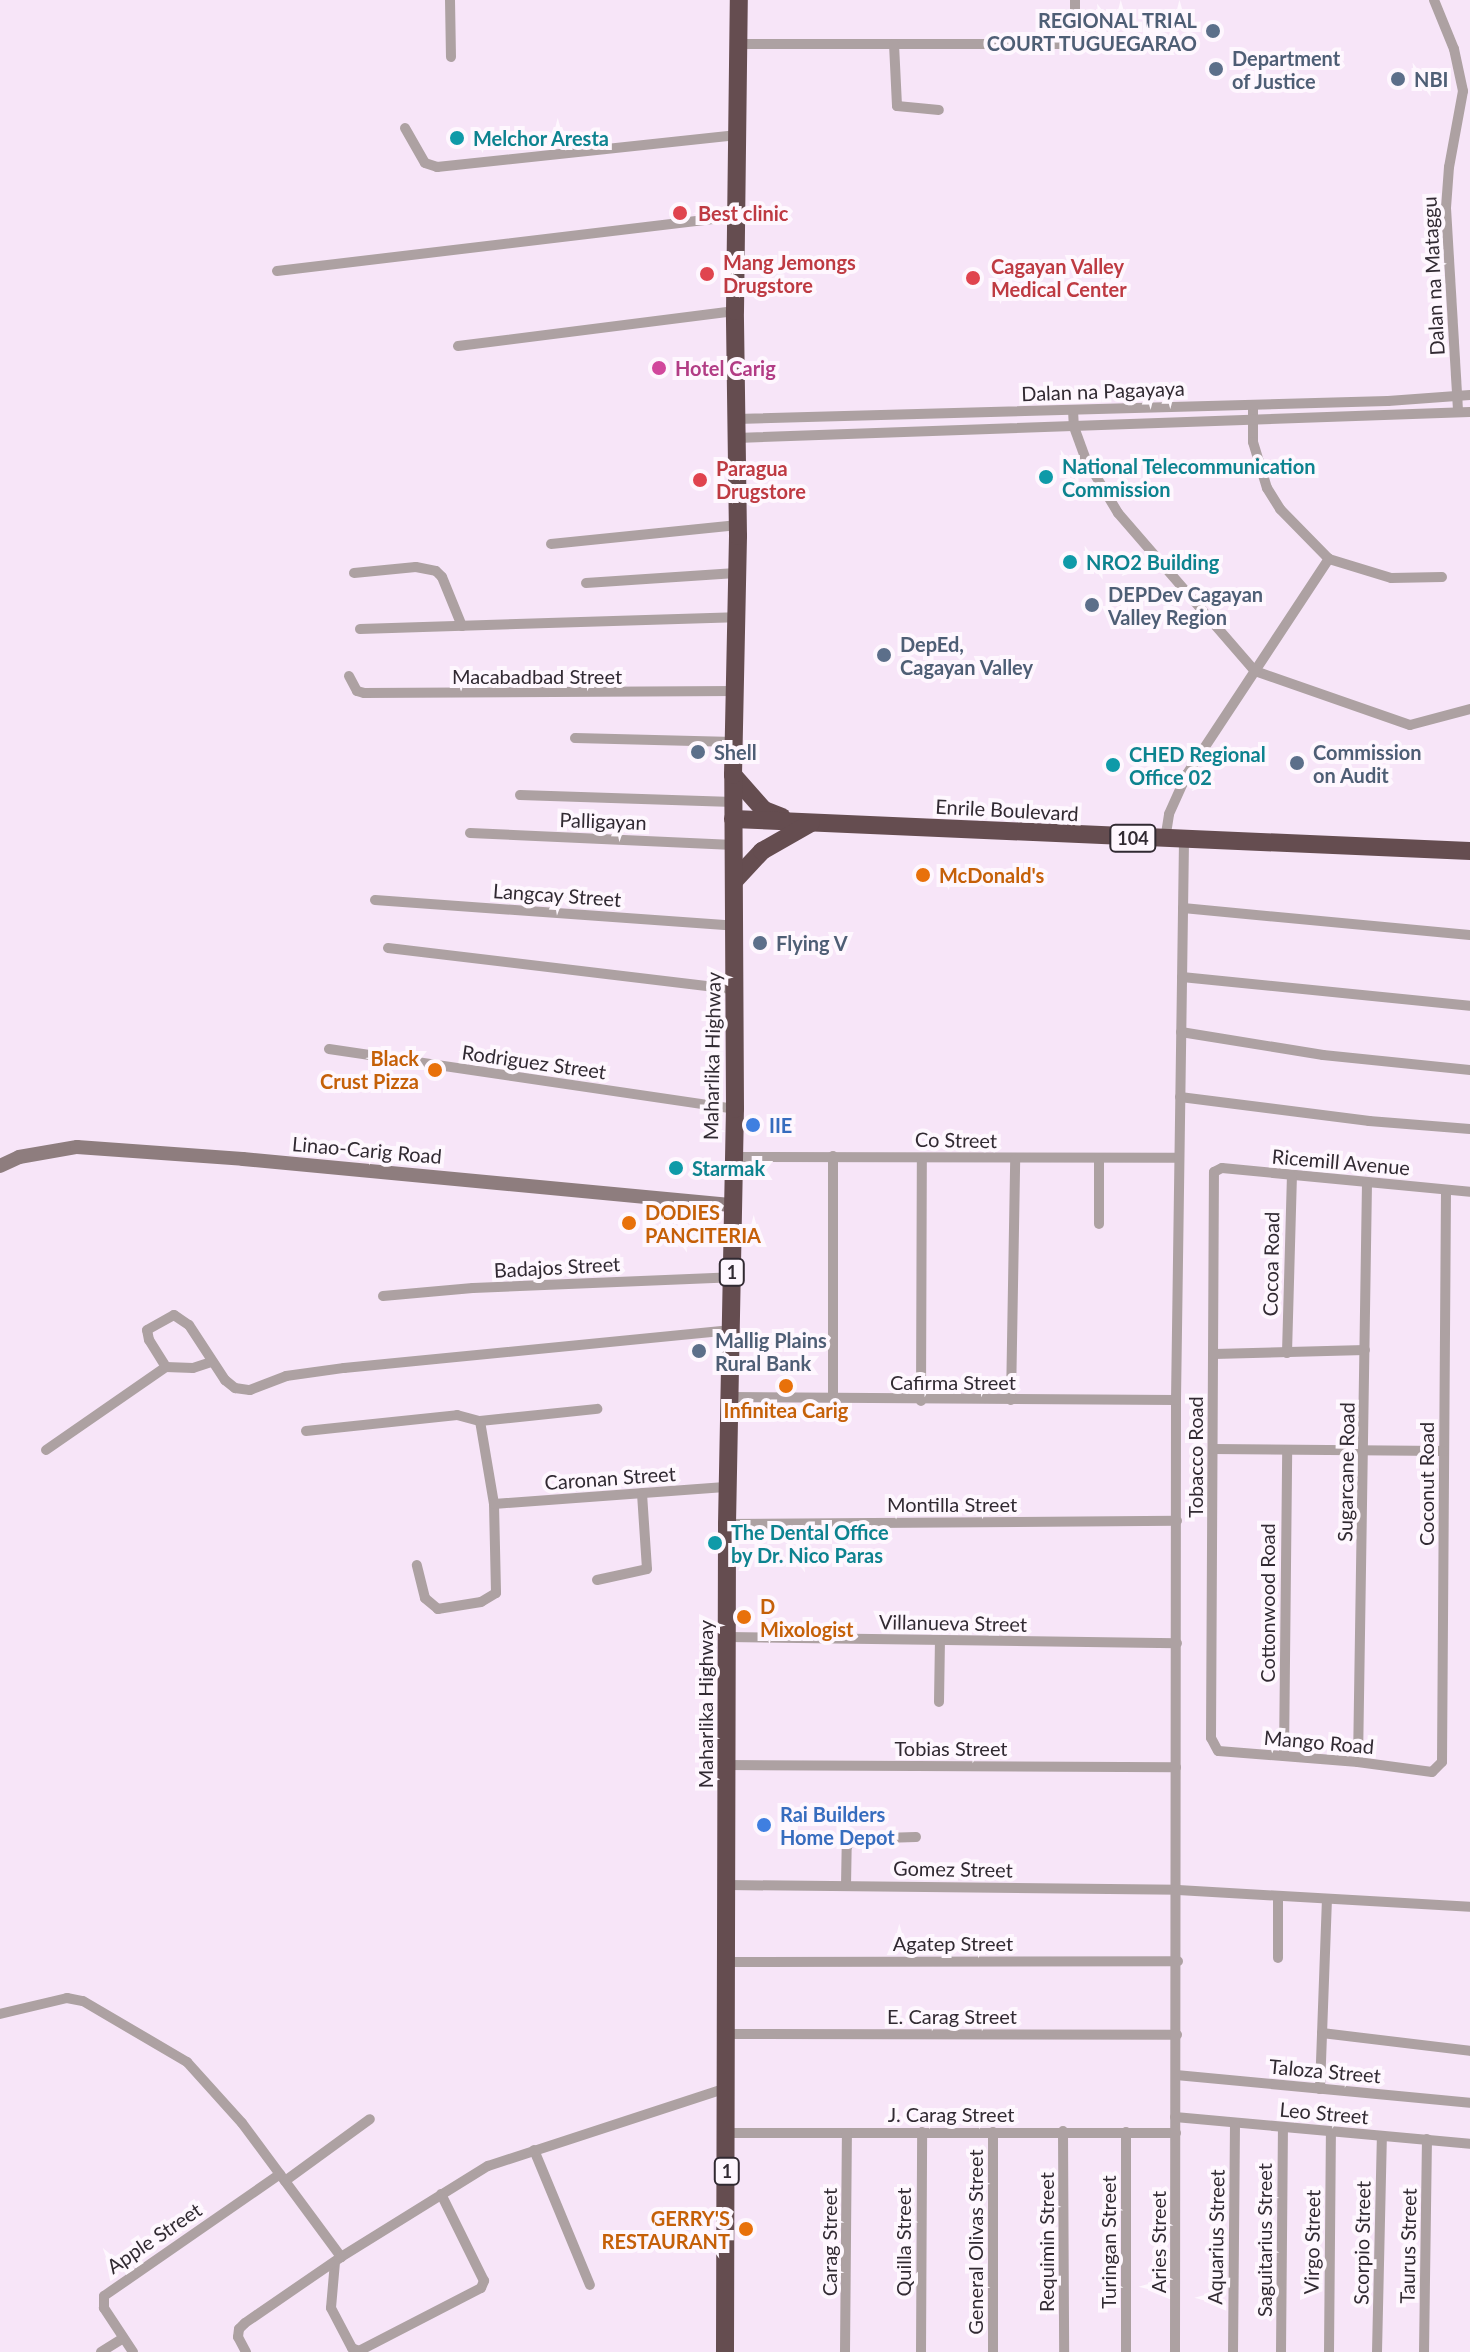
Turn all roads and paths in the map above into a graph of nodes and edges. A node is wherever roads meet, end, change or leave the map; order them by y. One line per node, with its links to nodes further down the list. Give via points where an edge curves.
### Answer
1 (450, 0): 7 (street)
2 (739, 0): 5 (highway, Maharlika Highway / 1)
3 (1075, 0): 6 (street, via 1075,35 1069,43)
4 (1434, 0): 8 (street, Dalan na Mataggu, via 1460,70)
5 (739, 44): 6 (street); 11 (highway, Maharlika Highway / 1)
6 (894, 44): 9 (street, via 897,106)
7 (451, 57)
8 (1466, 107): 17 (street, Dalan na Mataggu, via 1449,167 1446,208)
9 (939, 110)
10 (405, 128): 11 (street, via 425,163 437,167)
11 (737, 135): 12 (highway, Maharlika Highway / 1)
12 (736, 216): 13 (street); 14 (highway, Maharlika Highway / 1)
13 (277, 271)
14 (735, 311): 15 (street); 22 (highway, Maharlika Highway / 1)
15 (458, 346)
16 (1470, 395): 17 (street, Dalan na Pagayaya)
17 (1457, 396): 18 (street, Dalan na Pagayaya); 20 (street, Dalan na Mataggu)
18 (1253, 405): 19 (street, Dalan na Pagayaya); 23 (street)
19 (1073, 410): 22 (street, Dalan na Pagayaya); 24 (street)
20 (1458, 412): 21 (street, Dalan na Pagayaya); 23 (street, Dalan na Pagayaya)
21 (1470, 412)
22 (737, 419): 25 (highway, Maharlika Highway / 1)
23 (1251, 421): 24 (street, Dalan na Pagayaya); 28 (street, via 1267,488 1280,509)
24 (1074, 427): 25 (street, Dalan na Pagayaya); 36 (street, via 1085,458 1118,513)
25 (737, 438): 26 (highway, Maharlika Highway / 1)
26 (738, 525): 27 (street); 30 (highway, Maharlika Highway / 1)
27 (551, 544)
28 (1329, 559): 31 (street, via 1382,577); 36 (street)
29 (354, 573): 34 (street, via 416,567 436,571)
30 (736, 573): 32 (street); 33 (highway, Maharlika Highway / 1)
31 (1442, 577)
32 (586, 583)
33 (735, 617): 34 (street); 38 (highway, Maharlika Highway / 1)
34 (462, 626): 35 (street)
35 (360, 629)
36 (1255, 671): 39 (street, via 1410,725); 47 (street, via 1187,774 1169,814)
37 (349, 676): 38 (street, Macabadbad Street, via 357,691 389,694)
38 (735, 691): 41 (highway, Maharlika Highway / 1)
39 (1470, 709)
40 (575, 738): 41 (street)
41 (734, 742): 42 (highway, Maharlika Highway / 1)
42 (733, 775): 44 (highway, Maharlika Highway / 1); 45 (highway, via 764,810)
43 (520, 795): 44 (street)
44 (733, 810): 45 (highway, Enrile Boulevard / 104); 49 (highway, Maharlika Highway / 1)
45 (805, 821): 47 (highway, Enrile Boulevard / 104); 51 (highway, via 762,851)
46 (470, 833): 49 (street, Palligayan)
47 (1165, 840): 48 (highway, Enrile Boulevard / 104)
48 (1184, 840): 50 (highway, Enrile Boulevard / 104); 53 (street, Aries Street)
49 (734, 845): 51 (highway, Maharlika Highway / 1)
50 (1470, 851)
51 (734, 881): 54 (highway, Maharlika Highway / 1)
52 (375, 900): 54 (street, Langcay Street)
53 (1183, 908): 55 (street); 57 (street, Aries Street)
54 (735, 926): 58 (highway, Maharlika Highway / 1)
55 (1470, 935)
56 (388, 948): 58 (street)
57 (1182, 977): 59 (street); 60 (street, Aries Street)
58 (734, 989): 64 (highway, Maharlika Highway / 1)
59 (1470, 1006)
60 (1181, 1032): 62 (street, via 1323,1055); 63 (street, Aries Street)
61 (329, 1049): 64 (street, Rodriguez Street)
62 (1470, 1070)
63 (1180, 1097): 65 (street); 70 (street, Aries Street)
64 (735, 1109): 67 (highway, Maharlika Highway / 1)
65 (1470, 1129)
66 (833, 1156): 67 (street, Co Street); 68 (street, Co Street); 89 (street)
67 (732, 1157): 78 (highway, Maharlika Highway / 1)
68 (922, 1158): 71 (street, Co Street); 92 (street)
69 (1099, 1158): 70 (street, Co Street); 71 (street, Co Street); 79 (street)
70 (1179, 1158): 91 (street, Aries Street)
71 (1015, 1159): 90 (street)
72 (0, 1166): 78 (main road, Linao-Carig Road, via 19,1157 77,1147)
73 (1213, 1176): 74 (street, Ricemill Avenue, via 1222,1168); 85 (street, Tobacco Road)
74 (1292, 1176): 75 (street, Ricemill Avenue); 84 (street, Cocoa Road)
75 (1367, 1183): 76 (street, Ricemill Avenue); 83 (street, Sugarcane Road)
76 (1446, 1190): 77 (street, Ricemill Avenue); 100 (street, Coconut Road)
77 (1470, 1192)
78 (733, 1205): 80 (highway, Maharlika Highway / 1)
79 (1099, 1224)
80 (732, 1277): 81 (street, Badajos Street); 82 (highway, Maharlika Highway / 1)
81 (383, 1296)
82 (729, 1330): 86 (street, via 294,1374 250,1390 229,1384); 88 (highway, Maharlika Highway / 1)
83 (1365, 1350): 84 (street); 99 (street, Sugarcane Road)
84 (1287, 1353): 85 (street)
85 (1214, 1354): 96 (street, Tobacco Road)
86 (212, 1362): 87 (street); 87 (street, via 189,1325 174,1315 147,1330)
87 (166, 1367): 97 (street)
88 (730, 1397): 89 (street, Cafirma Street); 101 (highway, Maharlika Highway / 1)
89 (833, 1399): 92 (street, Cafirma Street)
90 (1011, 1400): 91 (street, Cafirma Street); 92 (street, Cafirma Street)
91 (1176, 1400): 104 (street, Aries Street)
92 (921, 1401)
93 (597, 1409): 94 (street)
94 (480, 1421): 95 (street, via 457,1415); 103 (street)
95 (306, 1431)
96 (1213, 1449): 98 (street); 112 (street, Tobacco Road)
97 (46, 1450)
98 (1287, 1450): 99 (street); 113 (street, Cottonwood Road)
99 (1365, 1451): 100 (street); 114 (street, Sugarcane Road)
100 (1444, 1451): 117 (street, Coconut Road, via 1444,1753 1441,1766)
101 (728, 1487): 102 (street, Caronan Street); 105 (highway, Maharlika Highway / 1)
102 (642, 1493): 103 (street, Caronan Street); 107 (street, via 647,1569)
103 (494, 1504): 106 (street, via 497,1587 492,1597 438,1609 425,1598)
104 (1177, 1521): 105 (street, Montilla Street); 110 (street, Aries Street)
105 (727, 1524): 108 (highway, Maharlika Highway / 1)
106 (417, 1565)
107 (597, 1580)
108 (728, 1637): 109 (street, Villanueva Street); 115 (highway, Maharlika Highway / 1)
109 (940, 1641): 110 (street, Villanueva Street); 111 (street)
110 (1177, 1643): 116 (street, Aries Street)
111 (939, 1702)
112 (1211, 1738): 113 (street, Mango Road, via 1218,1751)
113 (1284, 1756): 114 (street, Mango Road)
114 (1358, 1762): 117 (street, Mango Road)
115 (726, 1765): 116 (street, Tobias Street); 119 (highway, Maharlika Highway / 1)
116 (1176, 1767): 121 (street, Aries Street)
117 (1432, 1772)
118 (916, 1837): 120 (street, via 852,1838)
119 (728, 1885): 120 (street, Gomez Street); 127 (highway, Maharlika Highway / 1)
120 (846, 1886): 121 (street, Gomez Street)
121 (1178, 1890): 122 (street, Gomez Street); 126 (street, Aries Street)
122 (1278, 1897): 123 (street, Gomez Street); 125 (street)
123 (1327, 1900): 124 (street, Gomez Street); 129 (street)
124 (1470, 1907)
125 (1278, 1958)
126 (1178, 1961): 127 (street, Agatep Street); 131 (street, Aries Street)
127 (727, 1964): 130 (highway, Maharlika Highway / 1)
128 (0, 2014): 153 (street, via 67,1998 97,2008 196,2069)
129 (1322, 2033): 132 (street); 135 (street)
130 (727, 2034): 131 (street, E. Carag Street); 134 (highway, Maharlika Highway / 1)
131 (1177, 2035): 133 (street, Aries Street)
132 (1470, 2051)
133 (1176, 2075): 135 (street, Taloza Street); 137 (street, Aries Street)
134 (727, 2088): 146 (highway, Maharlika Highway / 1); 152 (street)
135 (1320, 2089): 136 (street, Taloza Street)
136 (1470, 2103)
137 (1175, 2117): 139 (street, Leo Street); 148 (street, Aries Street)
138 (370, 2119): 153 (street)
139 (1235, 2123): 140 (street, Leo Street); 168 (street, Aquarius Street)
140 (1283, 2128): 145 (street, Leo Street); 169 (street, Saguitarius Street)
141 (1063, 2131): 143 (street, J. Carag Street); 144 (street, J. Carag Street); 165 (street, Requimin Street)
142 (922, 2132): 143 (street, J. Carag Street); 147 (street, J. Carag Street); 163 (street, Quilla Street)
143 (993, 2132): 164 (street, General Olivas Street)
144 (1126, 2132): 148 (street, J. Carag Street); 166 (street, Turingan Street)
145 (1331, 2132): 149 (street, Leo Street); 170 (street, Virgo Street)
146 (727, 2133): 147 (street, J. Carag Street); 161 (highway, Maharlika Highway / 1)
147 (847, 2133): 162 (street, Carag Street)
148 (1176, 2133): 167 (street, Aries Street)
149 (1382, 2136): 150 (street, Leo Street); 171 (street, Scorpio Street)
150 (1427, 2139): 151 (street, Leo Street); 172 (street, Taurus Street)
151 (1470, 2144)
152 (534, 2150): 154 (street, via 488,2166); 156 (street)
153 (282, 2178): 155 (street); 157 (street, Apple Street, via 107,2292 102,2304)
154 (441, 2194): 155 (street); 155 (street, via 484,2281 481,2288 359,2351 352,2348 331,2308)
155 (338, 2259): 160 (street, via 239,2329)
156 (590, 2285)
157 (123, 2338): 158 (street); 159 (street, Apple Street)
158 (101, 2352)
159 (133, 2352)
160 (246, 2352)
161 (725, 2352)
162 (845, 2352)
163 (921, 2352)
164 (993, 2352)
165 (1064, 2352)
166 (1126, 2352)
167 (1175, 2352)
168 (1233, 2352)
169 (1281, 2352)
170 (1329, 2352)
171 (1377, 2352)
172 (1424, 2352)

